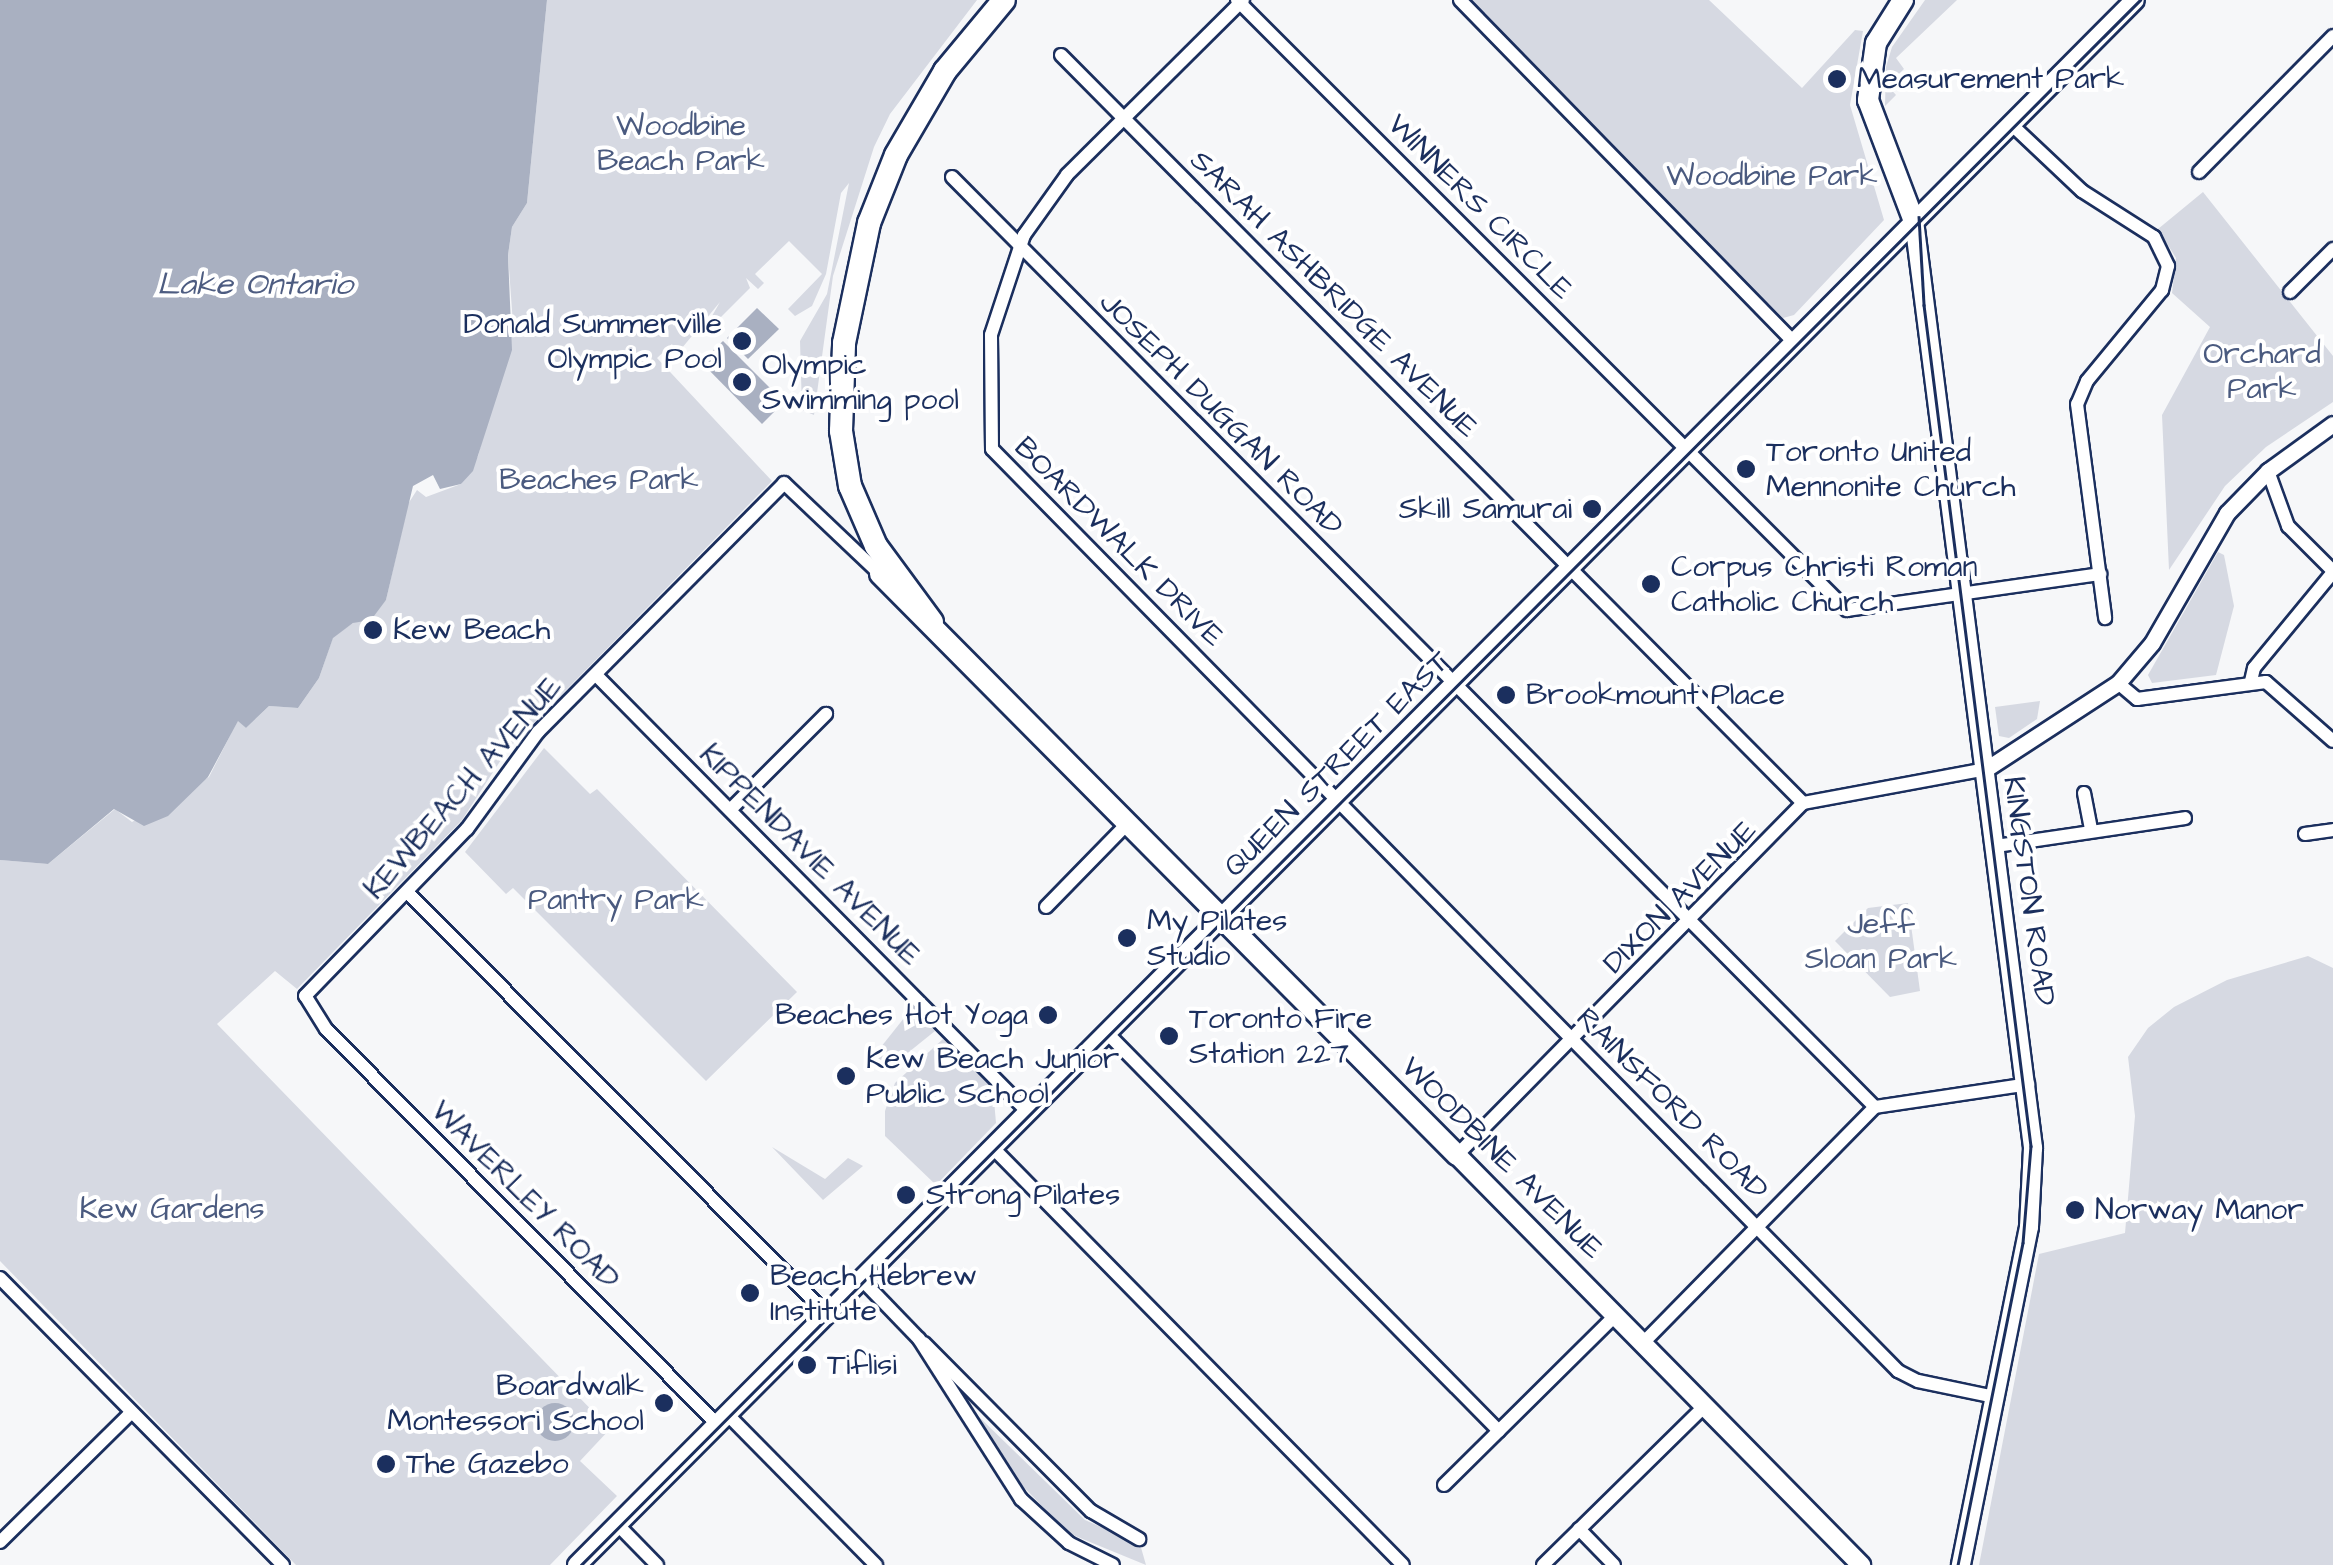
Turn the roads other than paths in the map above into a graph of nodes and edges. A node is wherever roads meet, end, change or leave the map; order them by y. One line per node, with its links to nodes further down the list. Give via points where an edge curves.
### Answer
1 (986, 0): 24 (highway, via 937,59 883,150 836,290 824,395 828,460 846,520)
2 (1004, 0): 28 (highway, WOODBINE AVENUE, via 945,71 904,138 869,223 851,294 840,431 850,486 876,546)
3 (1460, 0): 17 (street)
4 (1903, 0): 13 (main road, via 1876,43 1868,100)
5 (2135, 0): 10 (main road, QUEEN STREET EAST)
6 (1240, 1): 9 (street, BOARDWALK DRIVE); 19 (street, WINNERS CIRCLE)
7 (2333, 36): 11 (street)
8 (1062, 55): 9 (street, SARAH ASHBRIDGE AVENUE)
9 (1124, 119): 14 (street, BOARDWALK DRIVE, via 1054,188); 22 (street, SARAH ASHBRIDGE AVENUE)
10 (2012, 125): 13 (main road, QUEEN STREET EAST); 25 (street, via 2082,191 2154,237 2168,266 2162,290 2080,390)
11 (2199, 172)
12 (952, 177): 14 (street, JOSEPH DUGGAN ROAD)
13 (1914, 221): 17 (main road, QUEEN STREET EAST); 26 (main road, KINGSTON ROAD)
14 (1020, 249): 32 (street, JOSEPH DUGGAN ROAD); 37 (street, BOARDWALK DRIVE, via 991,335 988,429 995,454)
15 (2333, 249): 16 (street)
16 (2290, 292)
17 (1792, 340): 19 (main road, QUEEN STREET EAST)
18 (2333, 424): 20 (street)
19 (1685, 453): 22 (main road, QUEEN STREET EAST); 26 (street, WINNERS CIRCLE, via 1848,610)
20 (2268, 471): 23 (street, via 2288,526); 31 (street, via 2214,532 2152,643)
21 (784, 483): 24 (street, WOODBINE AVENUE); 29 (street, KEWBEACH AVENUE)
22 (1570, 569): 32 (main road, QUEEN STREET EAST); 38 (street, SARAH ASHBRIDGE AVENUE)
23 (2333, 572): 30 (street, via 2254,668)
24 (880, 574): 28 (main road, WOODBINE AVENUE)
25 (2100, 574): 26 (street); 27 (street)
26 (1963, 595): 35 (main road, KINGSTON ROAD)
27 (2105, 618)
28 (932, 622): 41 (main road, WOODBINE AVENUE)
29 (597, 676): 39 (street, KIPPENDAVIE AVENUE); 46 (street, KEWBEACH AVENUE, via 529,742 482,811)
30 (2252, 681): 31 (street, via 2137,699); 34 (street, via 2266,682)
31 (2118, 683): 35 (street)
32 (1454, 686): 37 (main road, QUEEN STREET EAST); 49 (street, JOSEPH DUGGAN ROAD)
33 (826, 714): 39 (street)
34 (2333, 741)
35 (1986, 770): 38 (street); 45 (main road, KINGSTON ROAD)
36 (2084, 793): 42 (street)
37 (1338, 802): 48 (main road, QUEEN STREET EAST); 52 (street, RAINSFORD ROAD)
38 (1803, 804): 49 (street, DIXON AVENUE)
39 (730, 810): 55 (street, KIPPENDAVIE AVENUE)
40 (2185, 818): 42 (street)
41 (1127, 824): 47 (street); 48 (main road, WOODBINE AVENUE)
42 (2091, 830): 45 (street)
43 (2333, 830): 44 (street)
44 (2306, 834)
45 (1996, 846): 53 (main road, KINGSTON ROAD)
46 (408, 893): 50 (street, KEWBEACH AVENUE); 61 (street)
47 (1046, 907)
48 (1222, 919): 51 (main road, QUEEN STREET EAST); 57 (main road, WOODBINE AVENUE)
49 (1690, 924): 52 (street, DIXON AVENUE); 54 (street, JOSEPH DUGGAN ROAD)
50 (305, 996): 68 (street, WAVERLEY ROAD, via 326,1029)
51 (1108, 1034): 55 (main road, QUEEN STREET EAST); 69 (street)
52 (1573, 1039): 57 (street, DIXON AVENUE); 58 (street, RAINSFORD ROAD)
53 (2028, 1084): 54 (street); 65 (main road, KINGSTON ROAD, via 2033,1188)
54 (1875, 1107): 58 (street)
55 (1029, 1113): 56 (main road, QUEEN STREET EAST)
56 (994, 1148): 60 (main road, QUEEN STREET EAST); 80 (street)
57 (1457, 1155): 62 (main road, WOODBINE AVENUE)
58 (1758, 1227): 64 (street); 65 (street, RAINSFORD ROAD, via 1898,1370 1918,1382)
59 (0, 1278): 67 (street)
60 (863, 1281): 61 (main road, QUEEN STREET EAST); 63 (street)
61 (828, 1315): 68 (main road, QUEEN STREET EAST)
62 (1616, 1316): 64 (main road, WOODBINE AVENUE); 69 (street)
63 (919, 1339): 73 (street, via 1091,1511); 79 (street, via 1021,1499 1069,1543)
64 (1643, 1344): 66 (main road, WOODBINE AVENUE)
65 (1995, 1397): 84 (main road, KINGSTON ROAD)
66 (1704, 1406): 72 (street); 83 (main road, WOODBINE AVENUE)
67 (132, 1413): 74 (street); 75 (street)
68 (723, 1420): 71 (main road, QUEEN STREET EAST); 78 (street, WAVERLEY ROAD)
69 (1499, 1431): 70 (street)
70 (1444, 1485)
71 (618, 1525): 76 (main road, QUEEN STREET EAST); 77 (street)
72 (1578, 1529): 81 (street); 82 (street)
73 (1139, 1539)
74 (0, 1542)
75 (283, 1565)
76 (577, 1565)
77 (658, 1565)
78 (876, 1565)
79 (1112, 1565)
80 (1403, 1565)
81 (1543, 1565)
82 (1614, 1565)
83 (1861, 1565)
84 (1961, 1565)

